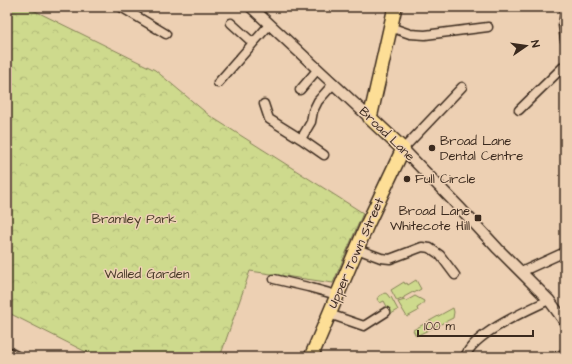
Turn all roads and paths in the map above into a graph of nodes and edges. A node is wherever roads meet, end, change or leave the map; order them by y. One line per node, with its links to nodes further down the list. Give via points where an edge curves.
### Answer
1 (121, 7): 9 (street)
2 (250, 7): 6 (street, Broad Lane)
3 (395, 7): 7 (main road)
4 (565, 12): 10 (street)
5 (231, 23): 11 (street)
6 (269, 25): 11 (street); 13 (street, Broad Lane)
7 (390, 27): 8 (street, via 410,34 425,35); 20 (main road)
8 (488, 27)
9 (166, 34)
10 (565, 40)
11 (253, 43): 14 (street)
12 (565, 65): 19 (street)
13 (318, 69): 15 (street, Broad Lane); 17 (street)
14 (218, 83)
15 (334, 83): 20 (street, Broad Lane); 21 (street, via 318,101 311,122)
16 (462, 87): 22 (street)
17 (300, 90)
18 (264, 104): 21 (street, via 269,119)
19 (519, 110)
20 (370, 118): 22 (main road, Broad Lane)
21 (301, 139): 23 (street)
22 (403, 149): 24 (main road, Upper Town Street); 26 (street, Broad Lane)
23 (324, 155)
24 (357, 249): 27 (street, via 390,259 422,248 430,248 440,255); 29 (main road, Upper Town Street)
25 (565, 252): 26 (street)
26 (521, 272): 30 (street, Broad Lane)
27 (455, 275)
28 (274, 279): 29 (street)
29 (337, 296): 32 (main road, Upper Town Street)
30 (549, 300): 33 (street, Broad Lane); 38 (street, via 509,319 477,340)
31 (386, 312): 32 (street, via 364,326)
32 (329, 314): 37 (main road, Upper Town Street)
33 (565, 322)
34 (7, 351): 36 (street)
35 (565, 353): 39 (street)
36 (19, 357)
37 (311, 357)
38 (465, 357)
39 (556, 357)

